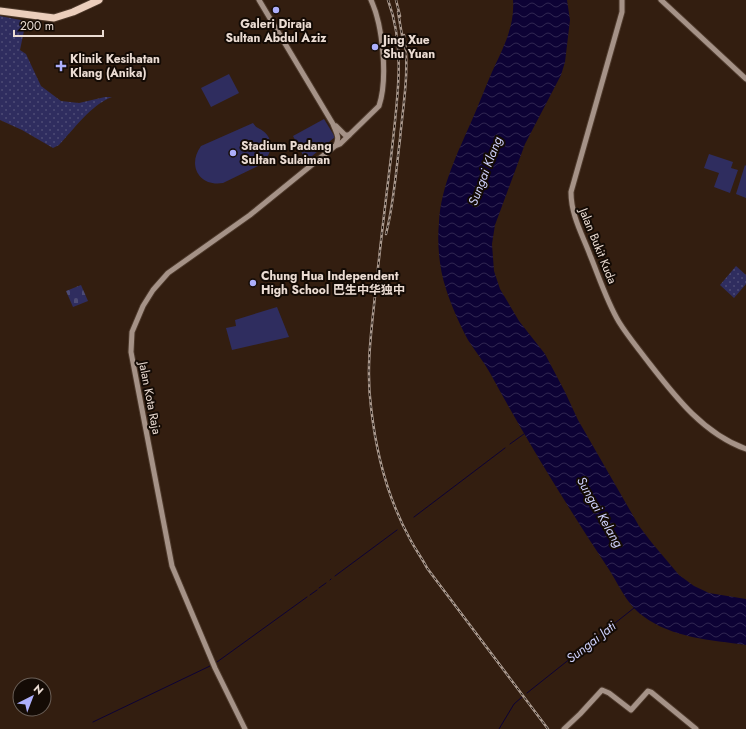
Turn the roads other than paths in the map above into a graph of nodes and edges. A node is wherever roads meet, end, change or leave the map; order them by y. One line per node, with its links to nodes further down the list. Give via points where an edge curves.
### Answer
1 (89, 0): 8 (highway, via 72,9 55,13)
2 (99, 0): 10 (highway, via 57,18)
3 (259, 0): 9 (main road)
4 (265, 0): 9 (main road)
5 (371, 0): 13 (main road, Jalan Kota Raja, via 381,39 381,99 379,106)
6 (622, 0): 15 (main road, Jalan Bukit Kuda, via 622,12 571,192 571,205 608,299 627,334 687,408 710,430 728,442)
7 (661, 0): 11 (main road)
8 (0, 6)
9 (265, 9): 12 (main road)
10 (0, 11)
11 (746, 79)
12 (333, 124): 13 (main road, via 345,135); 14 (main road, via 338,136)
13 (349, 135): 14 (main road, Jalan Kota Raja)
14 (335, 146): 16 (main road, Jalan Kota Raja, via 254,212 168,273 143,306 131,338 131,352 172,566 215,668)
15 (746, 449)
16 (245, 729)
17 (564, 729): 18 (main road, via 602,690 631,710 648,690)
18 (696, 729)

